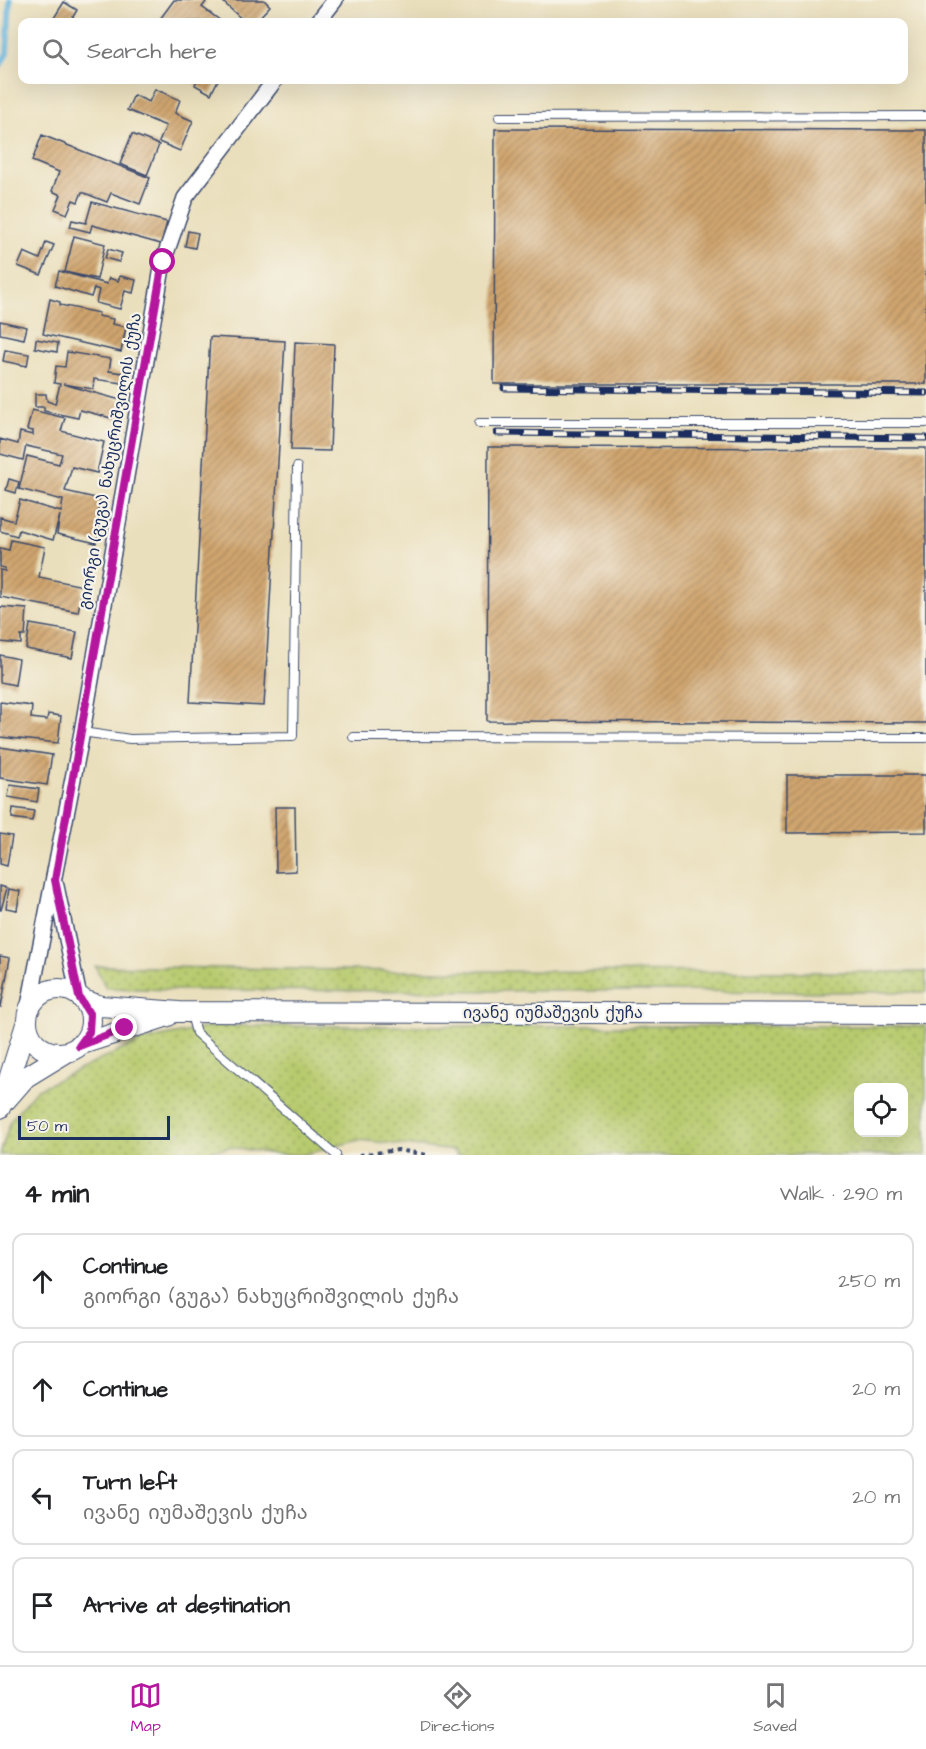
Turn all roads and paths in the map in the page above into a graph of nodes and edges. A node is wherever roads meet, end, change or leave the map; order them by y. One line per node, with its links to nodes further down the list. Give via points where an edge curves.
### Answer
1 (335, 0): 2 (street)
2 (321, 18)
3 (272, 84): 9 (street, გიორგი (გუგა) ნახუცრიშვილის ქუჩა, via 185,198 163,262)
4 (926, 116): 5 (lane)
5 (499, 117)
6 (479, 423): 7 (lane)
7 (926, 423)
8 (297, 467): 9 (lane, via 293,736 130,740)
9 (82, 732): 12 (street, გიორგი (გუგა) ნახუცრიშვილის ქუჩა)
10 (353, 737): 11 (lane)
11 (926, 738)
12 (55, 880): 13 (street, გიორგი (გუგა) ნახუცრიშვილის ქუჩა); 16 (street, გიორგი (გუგა) ნახუცრიშვილის ქუჩა)
13 (81, 999): 14 (street, ივანე იუმაშევის ქუჩა, via 101,1006); 16 (street, via 60,989 50,991 41,995); 17 (street, via 91,1024 85,1040)
14 (185, 1012): 15 (street, ივანე იუმაშევის ქუჩა); 17 (street, ივანე იუმაშევის ქუჩა); 19 (lane, via 195,1033)
15 (926, 1014)
16 (28, 1016): 17 (street, via 28,1031 39,1047 48,1051); 18 (street)
17 (73, 1049): 18 (street, ივანე იუმაშევის ქუჩა, via 26,1077)
18 (0, 1109)
19 (336, 1155)
20 (359, 1155): 21 (path, via 398,1149)
21 (428, 1155)

